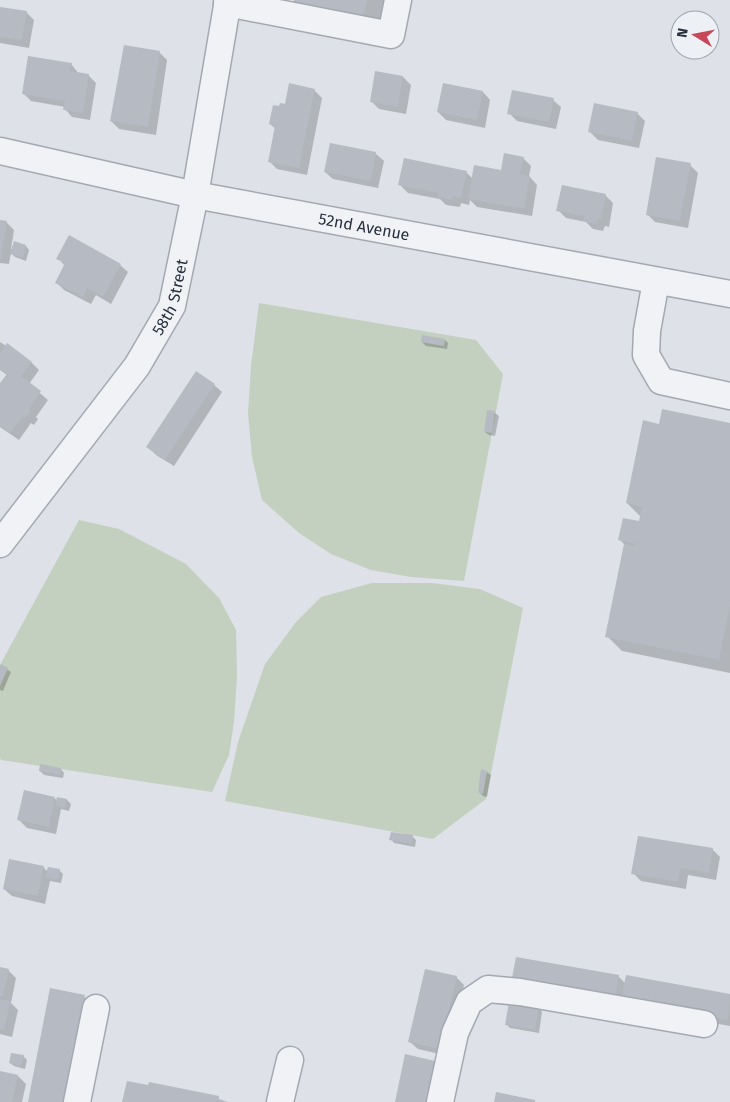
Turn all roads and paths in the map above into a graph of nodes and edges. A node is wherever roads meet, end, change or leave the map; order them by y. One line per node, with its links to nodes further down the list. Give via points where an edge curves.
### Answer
1 (398, 0): 2 (street, via 391,36)
2 (228, 2): 4 (street, 58th Street)
3 (0, 151): 4 (street, 52nd Avenue)
4 (195, 195): 5 (street, 52nd Avenue); 8 (street, 58th Street, via 172,306 137,366)
5 (656, 281): 6 (street, 52nd Avenue); 7 (street, via 646,354 661,381)
6 (730, 294)
7 (730, 396)
8 (0, 544)
9 (96, 1008): 12 (street)
10 (704, 1024): 14 (street, via 488,989 469,1002 455,1033)
11 (290, 1060): 13 (street)
12 (77, 1102)
13 (280, 1102)
14 (440, 1102)

